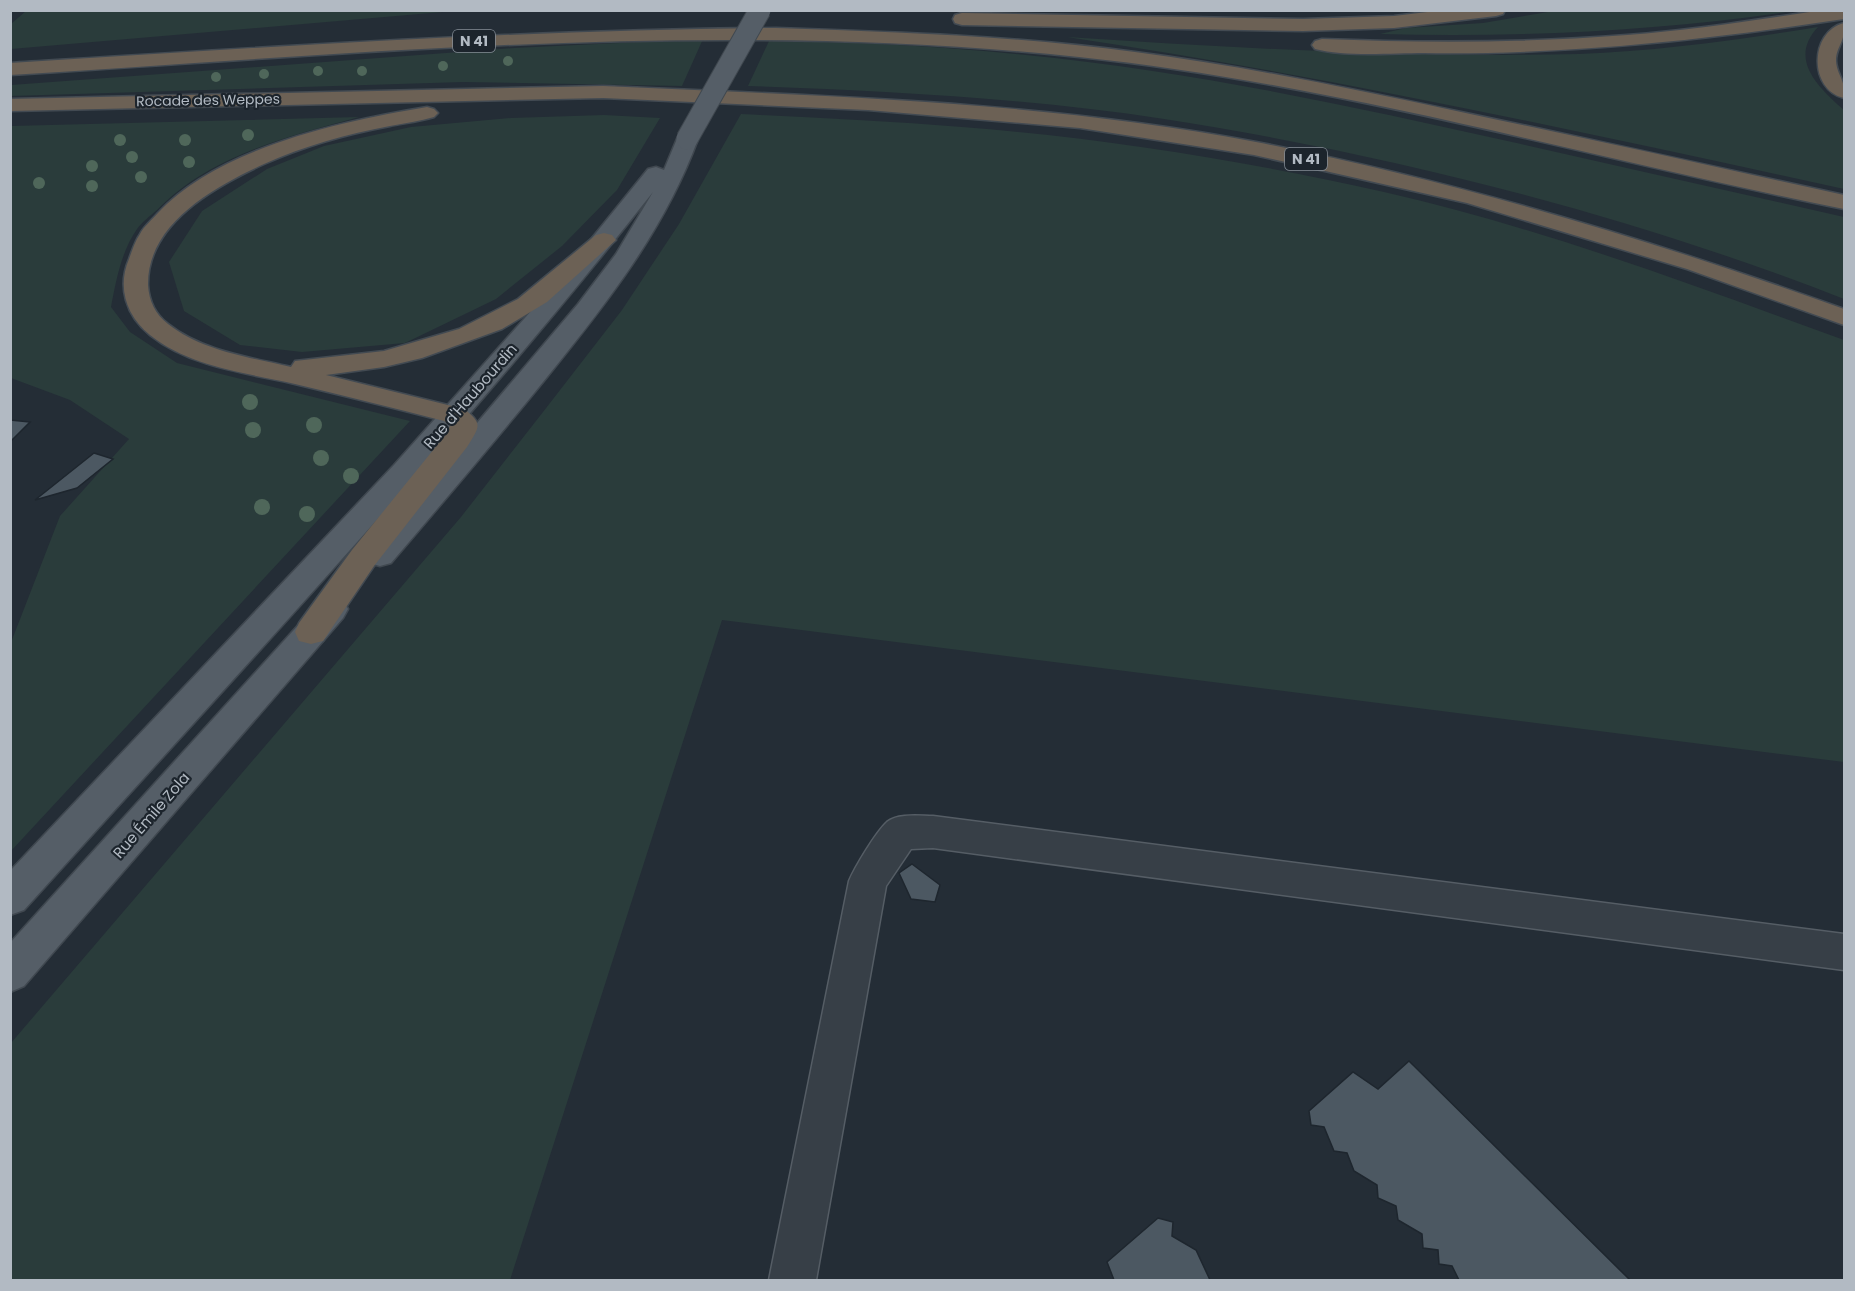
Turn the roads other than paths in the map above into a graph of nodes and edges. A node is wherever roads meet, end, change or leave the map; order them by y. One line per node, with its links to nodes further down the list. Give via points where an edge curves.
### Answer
1 (1496, 10): 6 (highway, via 1404,21 1303,25)
2 (758, 13): 13 (main road, Rue d'Haubourdin, bridge)
3 (1845, 13): 6 (highway, via 1692,34 1551,45 1414,48 1301,44)
4 (941, 18): 6 (highway)
5 (552, 19): 8 (highway)
6 (964, 19)
7 (1845, 29): 10 (highway, via 1828,47 1826,61 1830,74)
8 (10, 61)
9 (10, 69): 14 (highway, N 41, via 596,34 788,33 992,42 1129,57 1285,82)
10 (1845, 92)
11 (747, 99): 12 (highway, Rocade des Weppes / N 41, via 593,92); 16 (highway, N 41, via 1034,117 1181,136 1300,157 1604,235); 17 (highway, via 453,110 343,130 238,166 196,191 168,215 150,237 139,260 134,288 141,308 158,329 186,346)
12 (10, 105)
13 (687, 139): 15 (main road, Rue d'Haubourdin); 19 (main road, Rue d'Haubourdin, via 660,202 575,326 476,446)
14 (1845, 202)
15 (604, 240): 17 (highway, via 517,311 440,343 341,366 282,367); 18 (main road, Rue d'Haubourdin)
16 (1845, 317)
17 (233, 362): 18 (highway)
18 (454, 415): 19 (highway, via 464,423 457,440 380,534); 20 (main road, Rue d'Haubourdin)
19 (301, 644): 22 (main road, Rue Émile Zola)
20 (10, 897)
21 (1845, 952): 23 (lane, via 933,832 901,833 868,881)
22 (10, 974)
23 (792, 1281)

